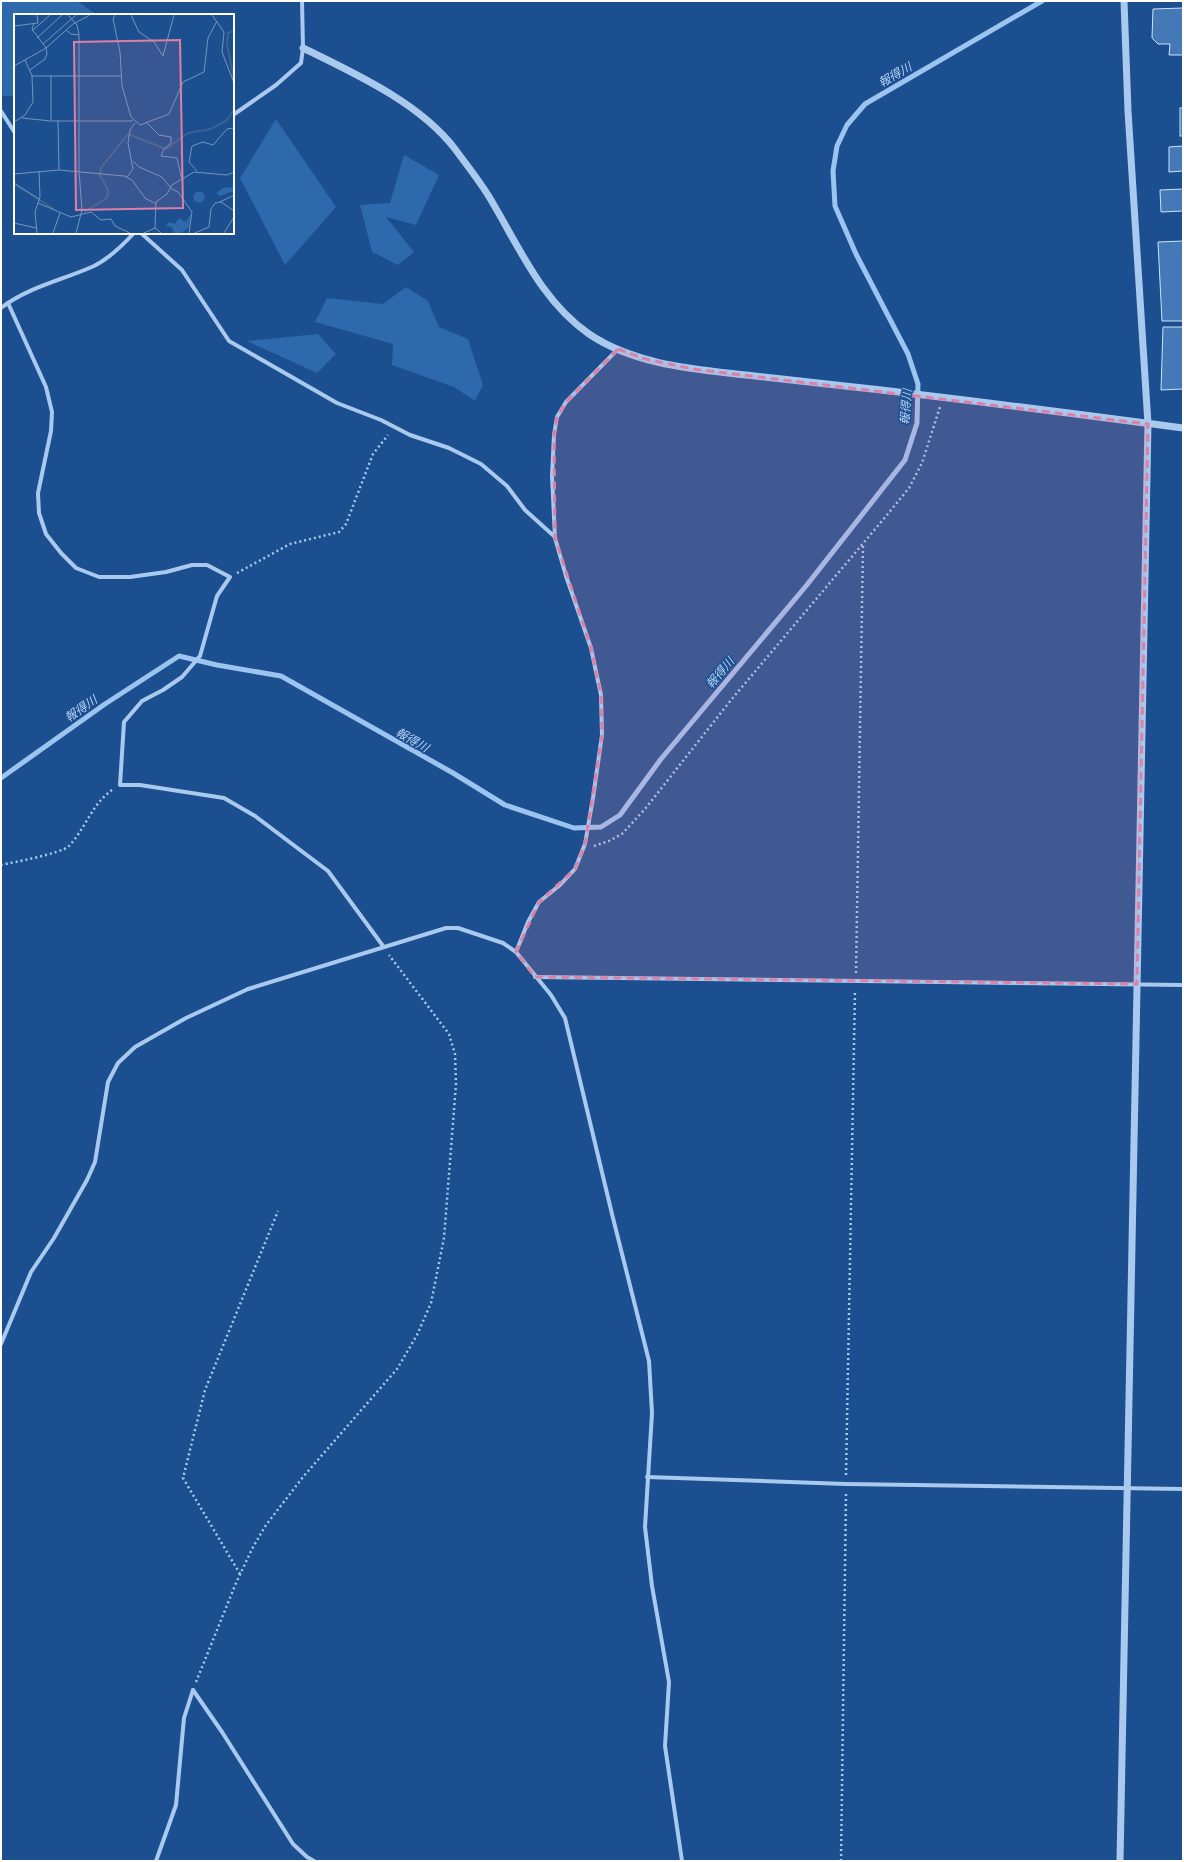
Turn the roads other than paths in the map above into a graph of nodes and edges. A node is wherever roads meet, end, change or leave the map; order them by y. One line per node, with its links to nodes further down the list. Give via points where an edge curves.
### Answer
1 (302, 1): 3 (street)
2 (1124, 1): 12 (street, via 1129,126)
3 (303, 48): 5 (street, via 301,64); 11 (street, via 367,80 419,114 453,147 487,193 540,286 567,316 590,335)
4 (1, 111): 6 (street)
5 (234, 114)
6 (14, 131)
7 (133, 234): 9 (street, via 118,250 94,265)
8 (142, 234): 14 (street, via 182,270 229,341 337,403 410,436 449,448 481,464 507,486 525,510)
9 (8, 303): 10 (street); 15 (street, via 46,387 52,412 51,431 38,494 39,513 46,534 60,553 76,568 100,577 130,577 206,565 230,577 218,596 200,656 182,677 142,701 124,722 120,785 140,785 224,798 255,816 328,871)
10 (1, 308)
11 (618, 349): 12 (street, via 646,359 693,369 942,397); 14 (street, via 571,397 557,417 552,476)
12 (1148, 424): 13 (street); 18 (street)
13 (1183, 428)
14 (555, 538): 16 (street, via 591,648 601,695 602,735 593,798 575,869 539,902)
15 (383, 946): 16 (street, via 446,928 458,928 503,943); 20 (street, via 248,989 186,1018 134,1047 118,1063 108,1082 95,1162 78,1198 31,1272)
16 (516, 952): 17 (street)
17 (535, 977): 18 (street); 21 (street, via 551,995 565,1018 649,1361 652,1413)
18 (1137, 984): 19 (street); 22 (street)
19 (1183, 985)
20 (1, 1344)
21 (647, 1477): 22 (street, via 846,1484); 26 (street, via 645,1527 652,1586 669,1682 665,1746)
22 (1127, 1488): 23 (street); 27 (street)
23 (1183, 1489)
24 (156, 1861): 25 (street, via 176,1805 184,1718 193,1690 293,1844)
25 (314, 1861)
26 (682, 1861)
27 (1120, 1861)

